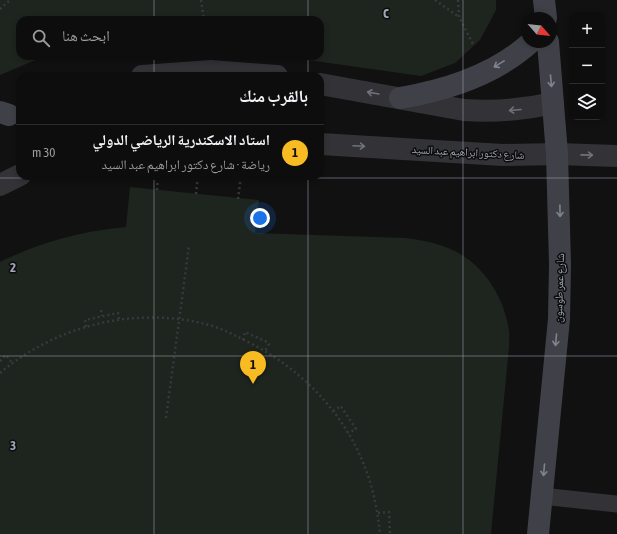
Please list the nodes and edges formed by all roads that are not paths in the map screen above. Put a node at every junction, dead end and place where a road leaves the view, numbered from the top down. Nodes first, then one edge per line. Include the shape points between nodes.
1 (544, 0) edge
2 (545, 12) edge
3 (523, 48) edge
4 (548, 48) edge
5 (324, 85) edge
6 (400, 98) junction
7 (553, 103) junction
8 (324, 144) edge
9 (557, 154) junction
10 (617, 156) edge
11 (16, 177) edge
12 (0, 185) edge
13 (542, 496) junction
14 (617, 504) edge
15 (538, 534) edge

1 - 2 main road
3 -> 6 main road via 509,59 466,81 445,89
4 -> 7 main road, شارع عمر طوسون
6 -> 5 street
7 -> 6 street via 528,109 483,111
7 - 9 main road, شارع عمر طوسون
8 -> 9 street, شارع دكتور ابراهيم عبد السيد via 503,155
9 -> 10 street, شارع دكتور ابراهيم عبد السيد
9 -> 13 main road, شارع عمر طوسون via 559,319
11 - 12 street
13 - 14 lane
13 - 15 main road, شارع عمر طوسون

